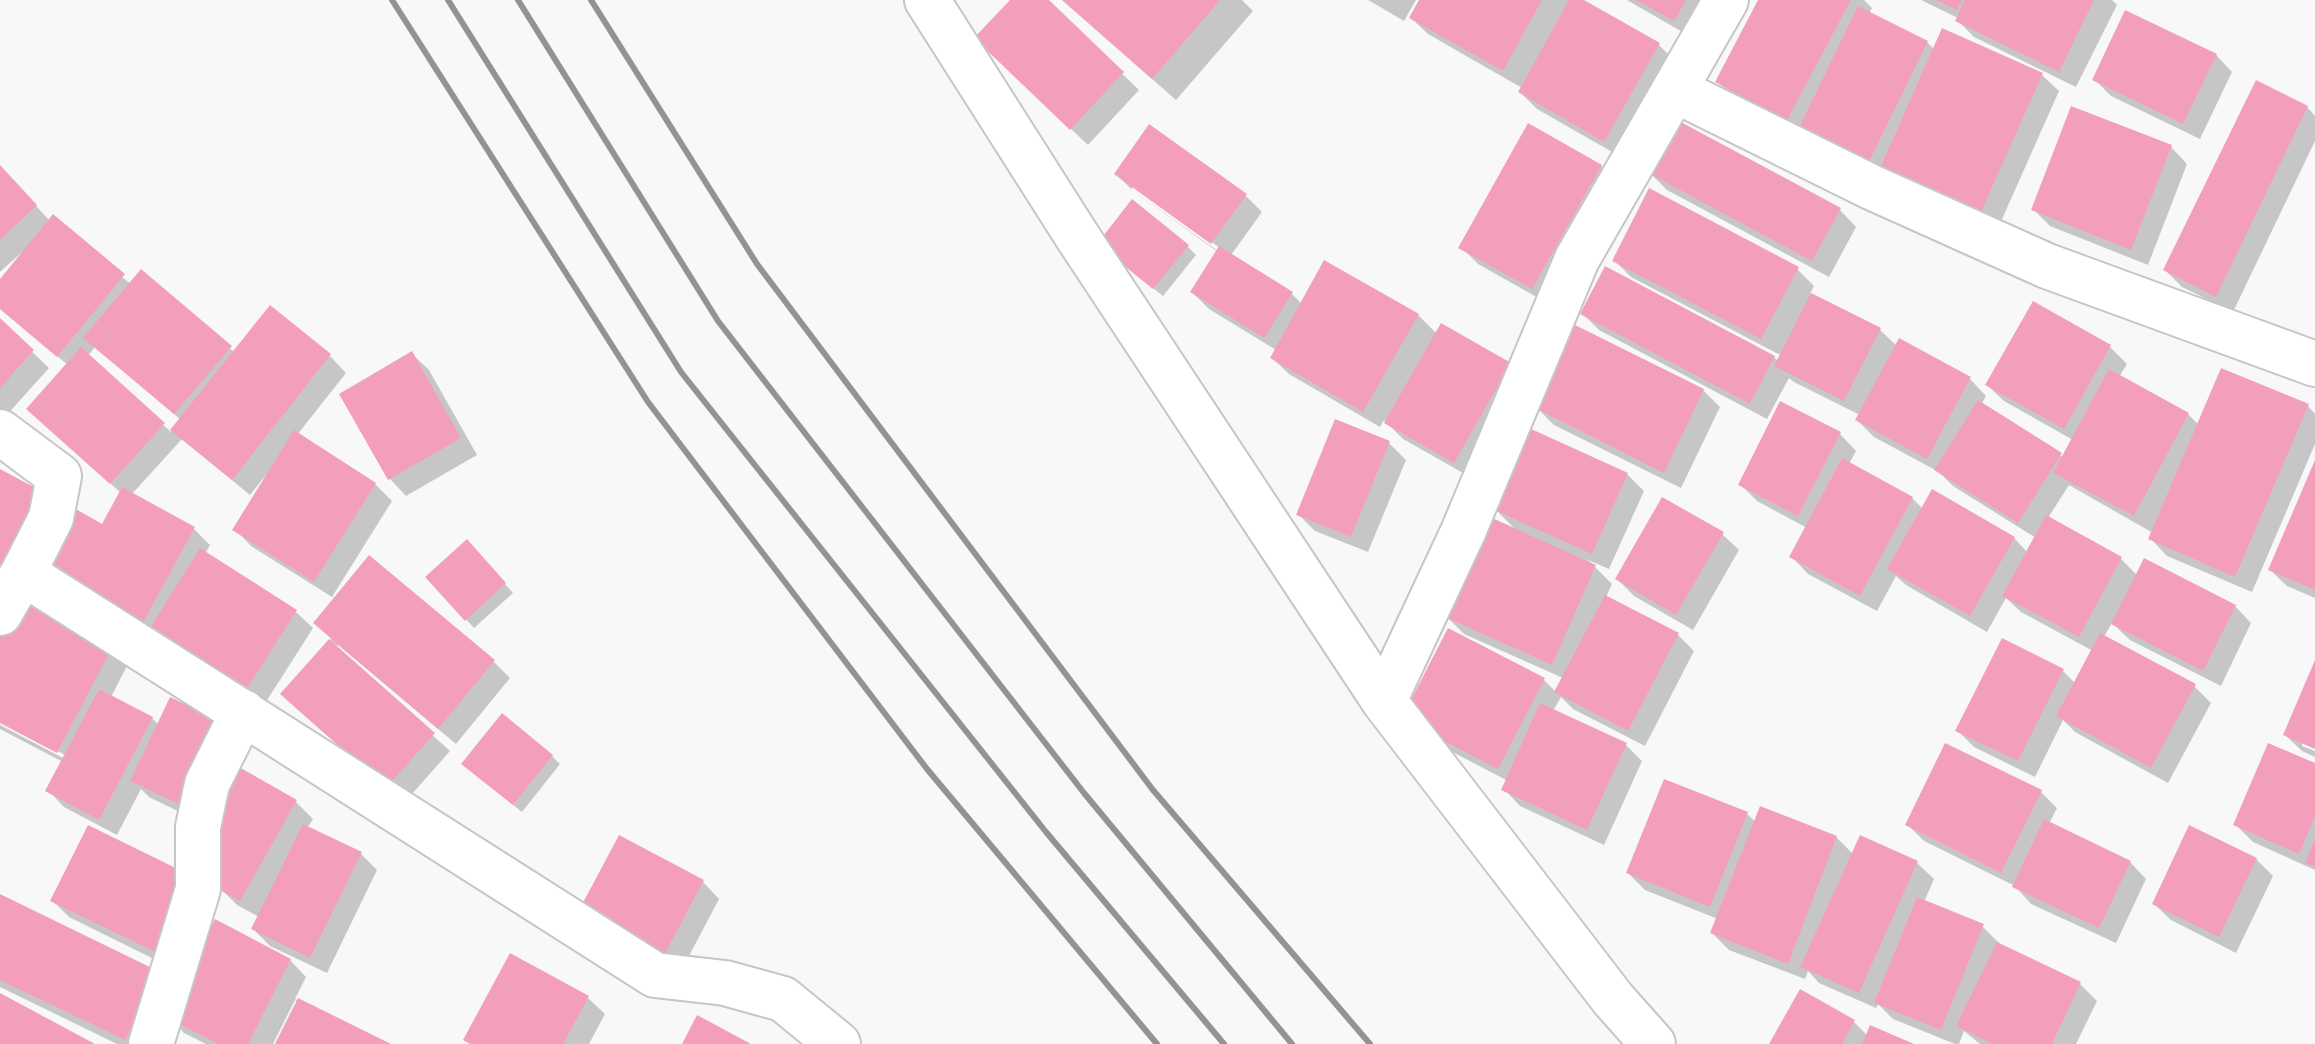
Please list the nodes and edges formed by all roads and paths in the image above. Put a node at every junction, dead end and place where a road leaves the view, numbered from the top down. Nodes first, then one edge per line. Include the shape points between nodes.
1 (1726, 0) edge
2 (934, 3) edge
3 (1675, 90) junction
4 (2315, 364) edge
5 (0, 432) edge
6 (23, 573) junction
7 (0, 613) edge
8 (1384, 701) junction
9 (243, 712) junction
10 (151, 1044) edge
11 (838, 1044) edge
12 (1653, 1044) edge

1 - 3 street
2 - 8 street via 1077,236
3 - 4 street via 2047,266
3 - 8 street via 1577,259 1463,532
5 - 6 street via 59,476 51,518
6 - 7 street
6 - 9 street
8 - 12 street
9 - 10 street via 207,784 198,827 198,889
9 - 11 street via 655,975 725,983 783,999

